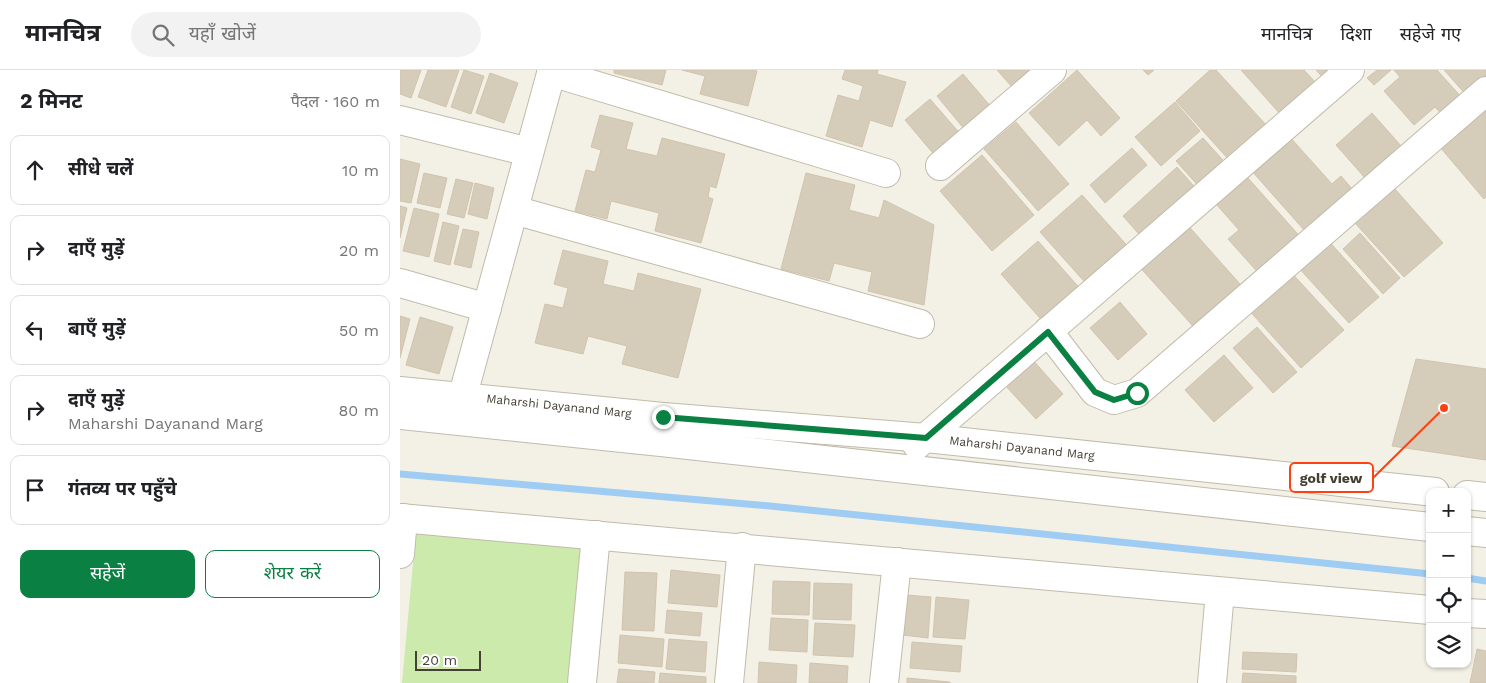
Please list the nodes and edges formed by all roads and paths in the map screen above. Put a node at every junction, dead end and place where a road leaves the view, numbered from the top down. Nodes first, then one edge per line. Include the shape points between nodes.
1 (1052, 70) edge
2 (1350, 70) edge
3 (551, 71) edge
4 (1486, 91) edge
5 (400, 120) edge
6 (529, 152) junction
7 (940, 166) dead end
8 (886, 173) dead end
9 (514, 210) junction
10 (400, 283) edge
11 (487, 308) junction
12 (920, 324) dead end
13 (1048, 332) junction
14 (400, 391) edge
15 (459, 409) junction
16 (400, 414) edge
17 (926, 438) junction
18 (891, 467) junction
19 (1426, 491) edge
20 (1471, 495) edge
21 (1486, 497) edge
22 (401, 518) edge
23 (1426, 527) edge
24 (1471, 531) edge
25 (1486, 533) edge
26 (596, 535) junction
27 (742, 547) junction
28 (400, 554) edge
29 (897, 562) junction
30 (1220, 592) junction
31 (1426, 610) edge
32 (1471, 613) edge
33 (1486, 614) edge
34 (582, 683) edge
35 (729, 683) edge
36 (884, 683) edge
37 (1212, 683) edge

1 - 7 street
2 - 13 street
3 - 6 street
3 - 8 street
4 - 13 street via 1137,393 1114,400 1095,392
5 - 6 street
6 - 9 street
9 - 11 street
9 - 12 street
10 - 11 street
11 - 15 street
13 - 17 street
14 - 15 street, Maharshi Dayanand Marg
15 - 16 street, Maharshi Dayanand Marg
15 - 17 street, Maharshi Dayanand Marg via 663,417
15 - 18 street, Maharshi Dayanand Marg
17 - 18 street
17 - 19 street, Maharshi Dayanand Marg
18 - 23 street, Maharshi Dayanand Marg
20 - 21 street
22 - 26 street
22 - 28 street
24 - 25 street
26 - 27 street
26 - 34 street
27 - 29 street
27 - 35 street
29 - 30 street
29 - 36 street
30 - 31 street
30 - 37 street
32 - 33 street

